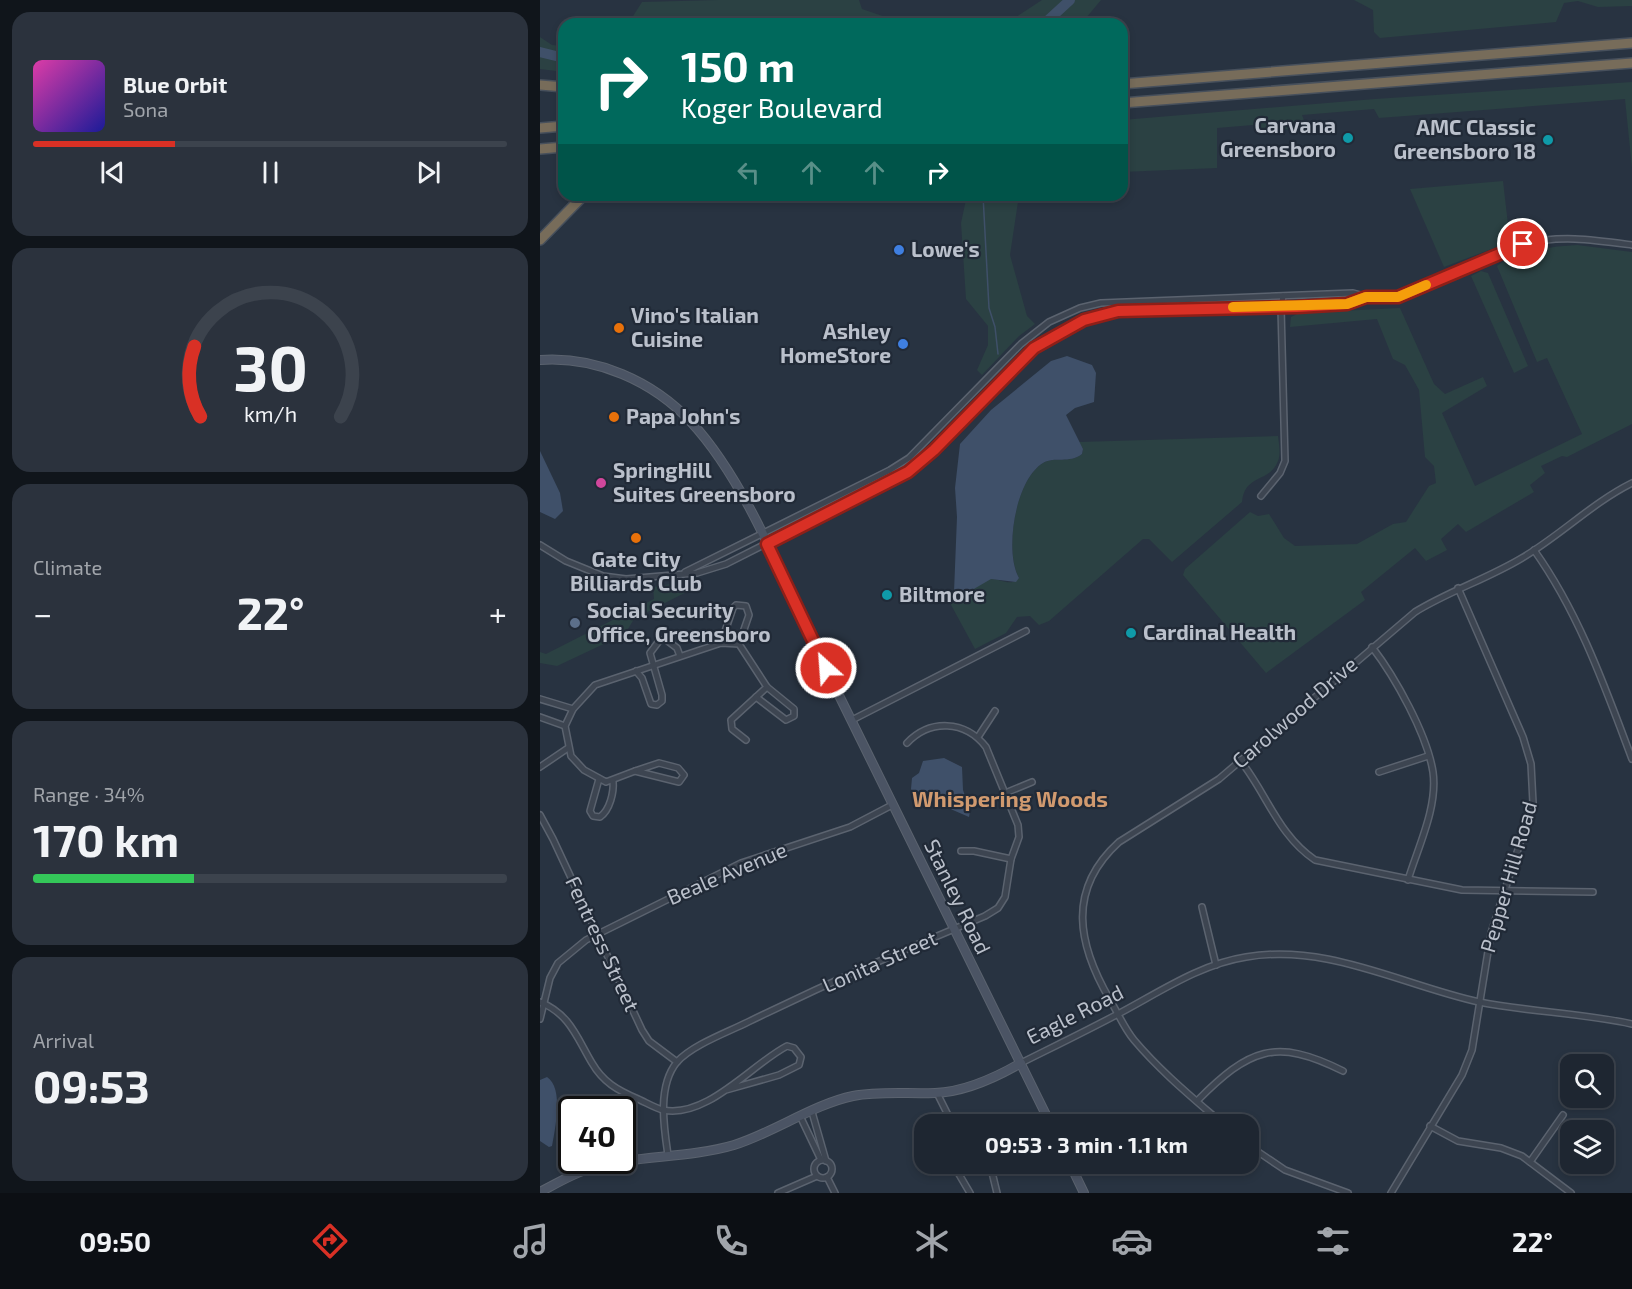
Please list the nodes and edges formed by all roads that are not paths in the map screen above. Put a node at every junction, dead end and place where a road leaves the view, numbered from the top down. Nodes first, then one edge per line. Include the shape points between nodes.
1 (1632, 44) edge
2 (1632, 63) edge
3 (541, 84) edge
4 (1128, 84) edge
5 (558, 86) edge
6 (1128, 103) edge
7 (558, 126) edge
8 (540, 128) edge
9 (558, 148) edge
10 (540, 149) edge
11 (578, 201) edge
12 (540, 240) edge
13 (1632, 245) edge
14 (1283, 296) junction
15 (1366, 297) junction
16 (1281, 308) junction
17 (540, 360) edge
18 (1632, 484) edge
19 (1261, 496) dead end
20 (760, 533) junction
21 (767, 544) junction
22 (540, 545) edge
23 (1534, 550) junction
24 (685, 572) junction
25 (1458, 588) junction
26 (1026, 631) dead end
27 (721, 643) junction
28 (739, 644) junction
29 (1372, 647) junction
30 (680, 656) junction
31 (653, 665) junction
32 (636, 671) junction
33 (767, 687) junction
34 (756, 696) junction
35 (540, 699) edge
36 (573, 709) junction
37 (995, 711) dead end
38 (540, 717) edge
39 (852, 720) junction
40 (565, 726) junction
41 (978, 737) junction
42 (746, 740) dead end
43 (907, 743) dead end
44 (568, 748) junction
45 (1428, 756) junction
46 (1632, 759) edge
47 (1240, 760) junction
48 (540, 767) edge
49 (635, 771) junction
50 (1379, 772) dead end
51 (599, 779) junction
52 (613, 781) junction
53 (1032, 782) dead end
54 (1003, 794) junction
55 (892, 805) junction
56 (540, 815) edge
57 (962, 851) dead end
58 (1011, 859) junction
59 (1408, 880) junction
60 (1504, 892) junction
61 (1593, 892) dead end
62 (1202, 907) dead end
63 (953, 929) junction
64 (597, 933) junction
65 (1216, 965) junction
66 (1481, 1002) junction
67 (543, 1003) edge
68 (1118, 1014) junction
69 (540, 1019) edge
70 (1632, 1024) edge
71 (677, 1062) junction
72 (1021, 1063) junction
73 (1343, 1071) dead end
74 (726, 1090) junction
75 (937, 1093) junction
76 (1197, 1101) junction
77 (664, 1110) junction
78 (812, 1112) junction
79 (948, 1114) edge
80 (1046, 1114) edge
81 (1212, 1114) edge
82 (1563, 1115) dead end
83 (801, 1118) junction
84 (1430, 1126) junction
85 (1259, 1152) edge
86 (668, 1155) junction
87 (824, 1161) junction
88 (1530, 1162) junction
89 (959, 1174) edge
90 (992, 1174) edge
91 (1075, 1174) edge
92 (817, 1176) junction
93 (827, 1177) junction
94 (540, 1192) edge
95 (777, 1193) edge
96 (835, 1193) edge
97 (970, 1193) edge
98 (997, 1193) edge
99 (1084, 1193) edge
100 (1348, 1193) edge
101 (1391, 1193) edge
102 (1571, 1193) edge

1 - 4 highway
2 - 6 highway
3 - 5 highway
7 - 8 highway
9 - 10 highway
11 - 12 highway
13 - 15 street via 1565,238 1523,244 1398,297
14 - 15 street via 1353,293
14 - 16 street
14 - 20 street via 1101,303 1066,314 1021,344 909,458 890,471
15 - 16 street via 1347,304
16 - 19 street via 1285,461
16 - 21 street via 1118,311 1071,325 1034,348 908,472
17 - 20 street, Stanley Road via 594,365 628,376 672,402 725,466
18 - 23 street, Carolwood Drive via 1599,501
20 - 21 street, Stanley Road
20 - 24 street
21 - 24 street via 711,569
21 - 39 street, Stanley Road
22 - 24 street via 603,576 649,579
23 - 25 street, Carolwood Drive
23 - 46 street via 1556,583 1599,672
25 - 29 street, Carolwood Drive via 1415,612
25 - 60 street, Pepper Hill Road via 1531,764 1532,812
26 - 39 street
27 - 28 street
27 - 28 street via 733,608 741,605 746,606 748,615
27 - 30 street
28 - 33 street
29 - 45 street via 1401,691
29 - 47 street, Carolwood Drive
30 - 31 street
30 - 31 street via 671,642 659,641 650,653
31 - 32 street
31 - 32 street via 662,695 657,705 651,704
32 - 36 street via 594,686
33 - 34 street
33 - 34 street via 794,709 794,716 786,720
34 - 42 street via 730,720 732,729
35 - 36 street
36 - 40 street
37 - 41 street
38 - 40 street
39 - 55 street, Stanley Road
40 - 44 street
41 - 43 street via 964,729 938,726 916,734
41 - 54 street, Lonita Street via 992,758
44 - 48 street
44 - 51 street via 584,770
45 - 50 street
45 - 59 street via 1433,772 1432,801
47 - 59 street via 1281,828 1301,851 1315,860
47 - 68 street, Carolwood Drive via 1219,779 1119,842 1107,852 1089,882 1082,915 1084,941 1096,977
49 - 49 street via 671,782 679,782 684,775 678,768 659,763
49 - 52 street
51 - 52 street
51 - 52 street via 590,812 593,816 606,813
53 - 54 street
54 - 58 street, Lonita Street via 1019,837
55 - 63 street, Stanley Road
55 - 64 street, Beale Avenue via 850,827 741,863
56 - 64 street, Fentress Street
57 - 58 street
58 - 63 street, Lonita Street via 1005,897 998,908
59 - 60 street via 1462,890
60 - 61 street
60 - 66 street, Pepper Hill Road via 1491,933
62 - 65 street
63 - 71 street, Lonita Street via 704,1043
63 - 72 street, Stanley Road
64 - 67 street, Beale Avenue via 558,963
64 - 71 street, Fentress Street via 642,1030 649,1041
65 - 66 street, Eagle Road via 1245,957 1309,955
65 - 68 street, Eagle Road
66 - 70 street, Eagle Road
66 - 84 street, Pepper Hill Road via 1472,1050 1462,1076
67 - 69 street, Beale Avenue
67 - 77 street via 564,1016 598,1074 610,1086
68 - 72 street, Eagle Road
68 - 76 street, Carolwood Drive via 1151,1059
71 - 77 street via 665,1093
72 - 75 street, Eagle Road via 1000,1075
72 - 80 street, Stanley Road
73 - 76 street via 1310,1055 1269,1053 1234,1067
74 - 74 street via 779,1076 799,1065 801,1057 787,1046
74 - 77 street via 698,1105
75 - 78 street, Eagle Road via 864,1094 842,1098
75 - 79 street
76 - 81 street, Carolwood Drive
77 - 86 street
78 - 83 street, Eagle Road
78 - 87 street
82 - 88 street
83 - 86 street, Eagle Road via 734,1144
83 - 87 street
84 - 88 street via 1458,1141 1501,1148
84 - 101 street, Pepper Hill Road
85 - 100 street via 1285,1170
86 - 94 street, Eagle Road via 599,1166
87 - 92 street via 814,1169
87 - 93 street via 832,1170
88 - 102 street
89 - 97 street
90 - 98 street
91 - 99 street
92 - 93 street
92 - 95 street
93 - 96 street

